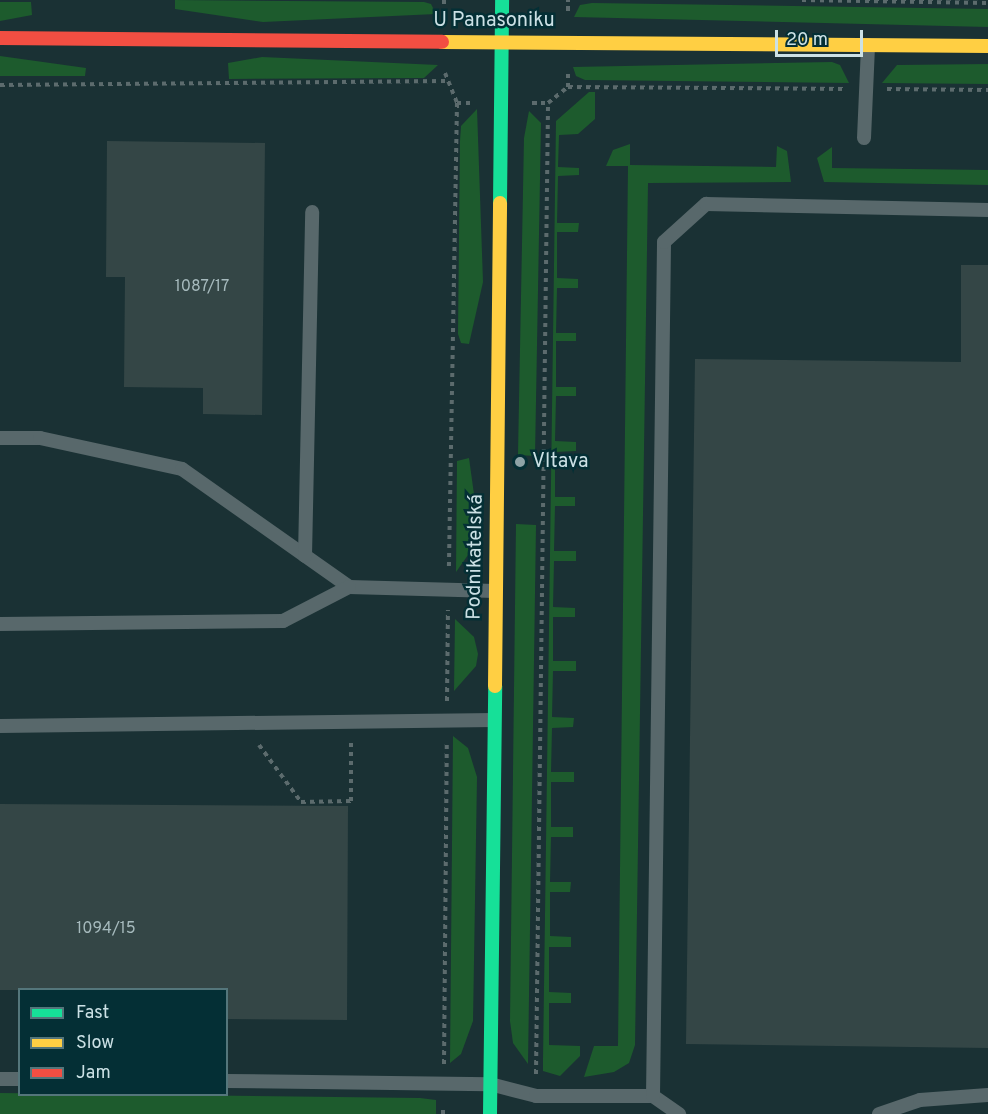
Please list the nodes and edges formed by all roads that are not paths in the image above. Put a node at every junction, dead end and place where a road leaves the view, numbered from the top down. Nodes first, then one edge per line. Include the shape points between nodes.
1 (502, 0) edge
2 (0, 38) edge
3 (501, 40) junction
4 (868, 45) junction
5 (988, 46) edge
6 (864, 138) dead end
7 (988, 210) edge
8 (312, 212) dead end
9 (0, 438) edge
10 (305, 555) junction
11 (350, 586) junction
12 (495, 591) junction
13 (0, 624) edge
14 (494, 720) junction
15 (0, 726) edge
16 (0, 1079) edge
17 (18, 1079) edge
18 (228, 1082) edge
19 (490, 1084) junction
20 (988, 1095) edge
21 (653, 1096) junction
22 (490, 1114) edge
23 (679, 1114) edge
24 (879, 1114) edge

1 - 3 street, Podnikatelská
2 - 3 street, U Panasoniku
3 - 4 street, U Panasoniku
3 - 12 street, Podnikatelská
4 - 5 street, U Panasoniku
4 - 6 lane
7 - 21 lane via 706,204 664,242
8 - 10 lane
9 - 10 lane via 40,438 182,469
10 - 11 lane
11 - 12 lane
11 - 13 lane via 283,621
12 - 14 street, Podnikatelská
14 - 15 lane
14 - 19 street, Podnikatelská
16 - 17 lane
18 - 19 lane
19 - 21 lane via 536,1096
19 - 22 street, Podnikatelská
20 - 24 lane via 920,1100
21 - 23 lane

